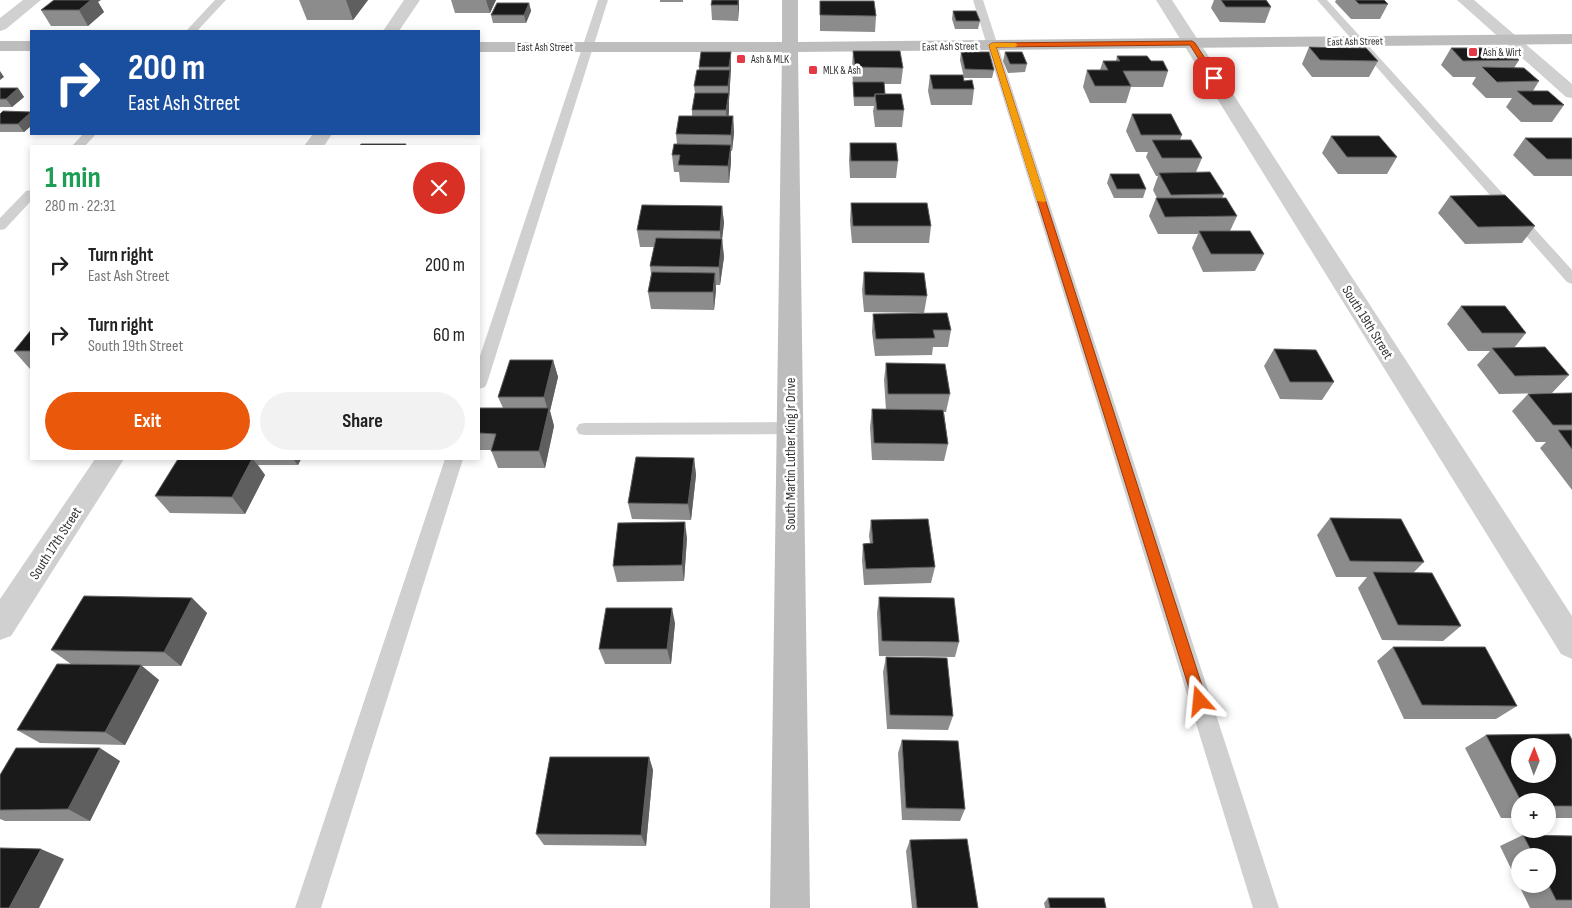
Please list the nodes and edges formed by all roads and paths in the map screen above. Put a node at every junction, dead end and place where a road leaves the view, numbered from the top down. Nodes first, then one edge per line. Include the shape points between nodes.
1 (33, 0) edge
2 (221, 0) edge
3 (412, 0) edge
4 (604, 0) edge
5 (790, 0) edge
6 (978, 0) edge
7 (1164, 0) edge
8 (1322, 0) edge
9 (1465, 0) edge
10 (0, 26) edge
11 (192, 30) edge
12 (392, 30) edge
13 (1572, 39) edge
14 (1511, 40) junction
15 (1360, 41) junction
16 (1192, 43) junction
17 (992, 45) junction
18 (0, 46) edge
19 (30, 46) edge
20 (480, 47) edge
21 (588, 47) junction
22 (791, 47) junction
23 (1572, 93) edge
24 (89, 135) edge
25 (79, 145) edge
26 (30, 195) edge
27 (0, 226) edge
28 (1572, 279) edge
29 (480, 380) edge
30 (790, 428) junction
31 (585, 429) dead end
32 (109, 460) edge
33 (454, 460) edge
34 (0, 626) edge
35 (1572, 644) edge
36 (308, 908) edge
37 (790, 908) edge
38 (1266, 908) edge

1 - 10 street
2 - 11 lane
3 - 12 street
4 - 21 lane
5 - 22 street, South Martin Luther King Jr Drive
6 - 17 lane
7 - 16 street, South 19th Street
8 - 15 lane
9 - 14 street
13 - 14 street, East Ash Street
14 - 15 street, East Ash Street
14 - 23 street
15 - 16 street, East Ash Street
15 - 28 lane
16 - 17 street, East Ash Street
16 - 35 street, South 19th Street
17 - 22 street, East Ash Street
17 - 38 lane
18 - 19 street
20 - 21 street, East Ash Street
21 - 22 street, East Ash Street
21 - 29 lane
22 - 30 street, South Martin Luther King Jr Drive
24 - 25 lane
26 - 27 lane
30 - 31 lane
30 - 37 street, South Martin Luther King Jr Drive
32 - 34 street, South 17th Street
33 - 36 lane

